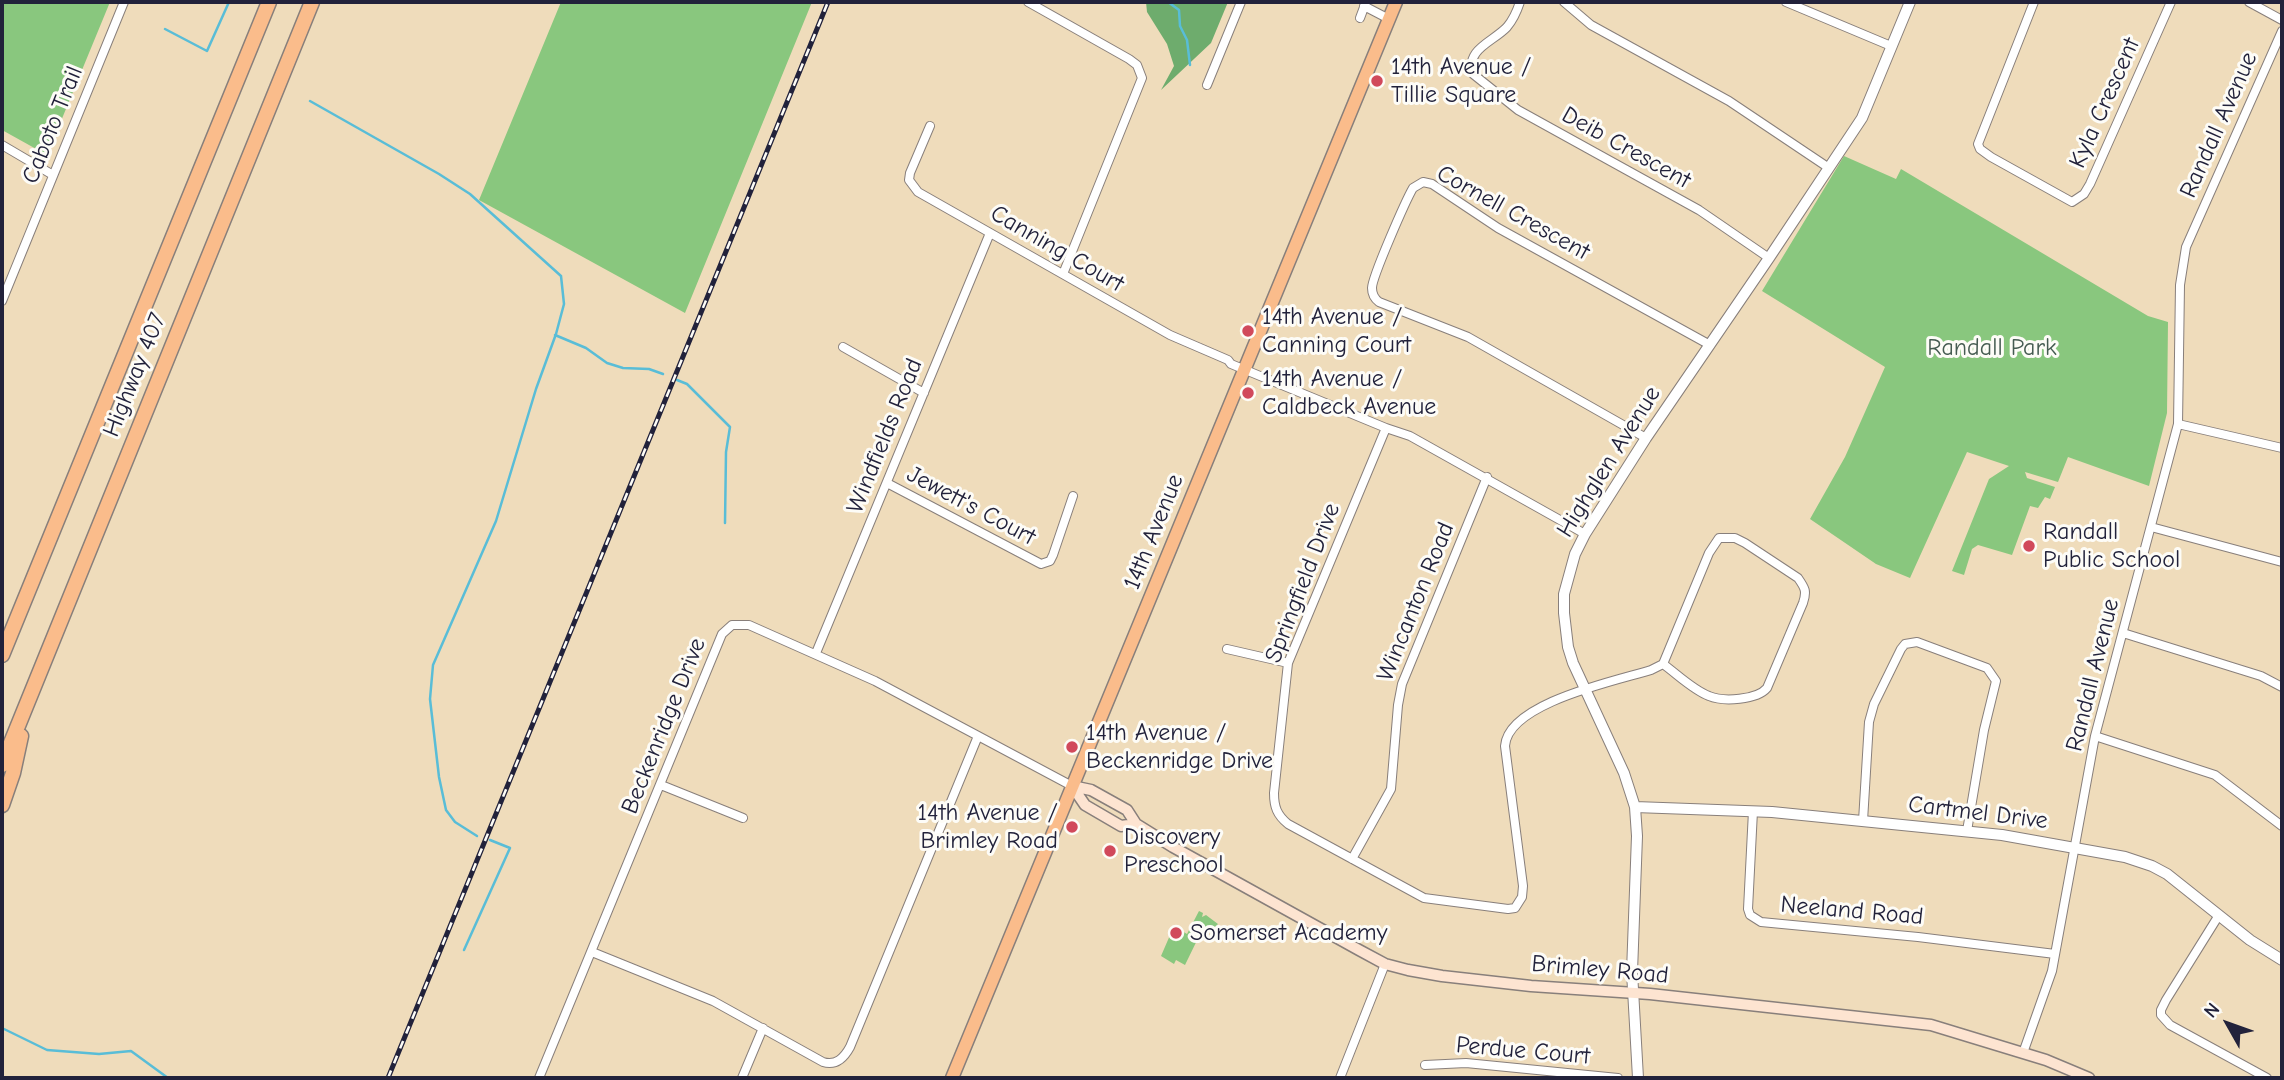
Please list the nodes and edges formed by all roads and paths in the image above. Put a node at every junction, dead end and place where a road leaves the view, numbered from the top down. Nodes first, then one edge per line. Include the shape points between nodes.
1 (124, 2) edge
2 (269, 2) edge
3 (312, 2) edge
4 (1028, 2) edge
5 (1241, 2) edge
6 (1396, 2) edge
7 (1520, 2) edge
8 (1564, 2) edge
9 (1786, 2) edge
10 (1910, 2) edge
11 (2034, 2) edge
12 (2171, 2) edge
13 (2249, 2) edge
14 (1365, 4) edge
15 (1360, 18) dead end
16 (1389, 19) junction
17 (2282, 20) edge
18 (2282, 31) edge
19 (1891, 46) junction
20 (1207, 85) dead end
21 (930, 126) dead end
22 (2, 145) edge
23 (1829, 168) junction
24 (53, 175) junction
25 (990, 233) junction
26 (1769, 258) junction
27 (1063, 274) junction
28 (2, 301) edge
29 (1710, 345) junction
30 (843, 347) dead end
31 (1244, 369) junction
32 (924, 393) junction
33 (2178, 424) junction
34 (1386, 428) junction
35 (1646, 438) junction
36 (2282, 448) edge
37 (1487, 477) junction
38 (887, 483) junction
39 (1073, 496) dead end
40 (2151, 527) junction
41 (1585, 534) junction
42 (2282, 562) edge
43 (2123, 633) junction
44 (1227, 649) dead end
45 (816, 653) junction
46 (2, 656) edge
47 (1288, 663) junction
48 (1663, 664) junction
49 (2282, 687) edge
50 (1585, 690) junction
51 (30, 695) junction
52 (978, 736) junction
53 (2095, 736) junction
54 (2, 765) edge
55 (661, 785) junction
56 (1072, 786) junction
57 (2, 805) edge
58 (1635, 807) junction
59 (1753, 811) junction
60 (743, 818) dead end
61 (1863, 821) junction
62 (1136, 824) junction
63 (2282, 826) edge
64 (1967, 831) junction
65 (2076, 847) junction
66 (1352, 859) junction
67 (2219, 915) junction
68 (592, 952) junction
69 (2055, 954) junction
70 (2282, 960) edge
71 (1385, 964) junction
72 (1633, 993) junction
73 (763, 1028) junction
74 (2024, 1053) junction
75 (1425, 1065) dead end
76 (1526, 1074) edge
77 (539, 1078) edge
78 (742, 1078) edge
79 (952, 1078) edge
80 (1340, 1078) edge
81 (1618, 1078) edge
82 (1638, 1078) edge
83 (2089, 1078) edge
84 (2267, 1078) edge

1 - 24 street, Caboto Trail
2 - 46 highway, Highway 407
3 - 51 highway, Highway 407
4 - 27 street via 1129,59 1142,79
5 - 20 street
6 - 16 main road, 14th Avenue
7 - 26 street, Deib Crescent via 1509,25 1477,50 1471,61 1473,74 1518,110 1699,210
8 - 23 street via 1591,25 1729,101
9 - 19 street
10 - 19 street, Highglen Avenue
11 - 12 street, Kyla Crescent via 1978,144 1991,158 2072,202 2090,184
13 - 17 street
14 - 15 street
14 - 16 street
16 - 31 main road, 14th Avenue
18 - 33 street, Randall Avenue via 2186,247 2180,285
19 - 23 street, Highglen Avenue via 1861,118
21 - 25 street, Canning Court via 910,173 912,187
22 - 24 street
23 - 26 street, Highglen Avenue
24 - 28 street, Caboto Trail
25 - 27 street, Canning Court
25 - 32 street, Windfields Road
26 - 29 street, Highglen Avenue
27 - 31 street, Canning Court via 1170,335
29 - 35 street, Highglen Avenue
29 - 35 street, Cornell Crescent via 1498,228 1432,184 1423,181 1413,188 1376,272 1374,298 1468,337
30 - 32 street
31 - 34 street, Canning Court
31 - 56 main road, 14th Avenue
32 - 38 street, Windfields Road
33 - 36 street
33 - 40 street, Randall Avenue
34 - 37 street, Canning Court
34 - 47 street, Springfield Drive
35 - 41 street, Highglen Avenue
37 - 41 street, Canning Court
37 - 66 street, Wincanton Road via 1402,684 1391,789
38 - 39 street, Jewett's Court via 1041,564 1053,555
38 - 45 street, Windfields Road
40 - 42 street
40 - 43 street, Randall Avenue
41 - 50 street, Highglen Avenue via 1564,594 1564,613 1568,647
43 - 49 street via 2261,676
43 - 53 street, Randall Avenue
44 - 47 street
45 - 52 street, Beckenridge Drive
45 - 55 street, Beckenridge Drive via 749,625 726,629
47 - 66 street, Springfield Drive via 1274,805 1288,824
48 - 48 street via 1708,696 1758,696 1767,688 1803,603 1805,586 1745,543 1720,538 1709,553
48 - 50 street
50 - 58 street, Highglen Avenue
50 - 66 street, Springfield Drive via 1525,716 1505,740 1523,886 1515,908 1424,898
51 - 54 highway, Highway 407
51 - 57 highway
52 - 56 street, Beckenridge Drive
52 - 73 street via 845,1056 836,1063 823,1062
53 - 63 street via 2215,775
53 - 65 street, Randall Avenue
55 - 60 street
55 - 68 street, Beckenridge Drive
56 - 62 main road, Brimley Road via 1091,790 1127,810
56 - 62 main road, Brimley Road via 1085,805 1121,826
56 - 79 main road, 14th Avenue
58 - 59 street, Cartmel Drive
58 - 72 street, Highglen Avenue
59 - 61 street, Cartmel Drive
59 - 69 street, Neeland Road via 1748,909 1761,922
61 - 64 street, Cartmel Drive
61 - 64 street via 1871,713 1900,649 1917,642 1987,668 1996,681
62 - 71 main road, Brimley Road
64 - 65 street, Cartmel Drive
65 - 67 street, Cartmel Drive via 2152,866
65 - 69 street, Randall Avenue
67 - 70 street, Cartmel Drive
67 - 84 street via 2161,1015 2170,1025
68 - 73 street via 713,1001
68 - 77 street, Beckenridge Drive
69 - 74 street, Randall Avenue
71 - 72 main road, Brimley Road via 1505,983
71 - 80 street
72 - 74 main road, Brimley Road via 1931,1025
72 - 82 street, Highglen Avenue
73 - 78 street
74 - 83 main road, Brimley Road
75 - 76 street, Perdue Court via 1466,1063
76 - 81 street, Perdue Court

